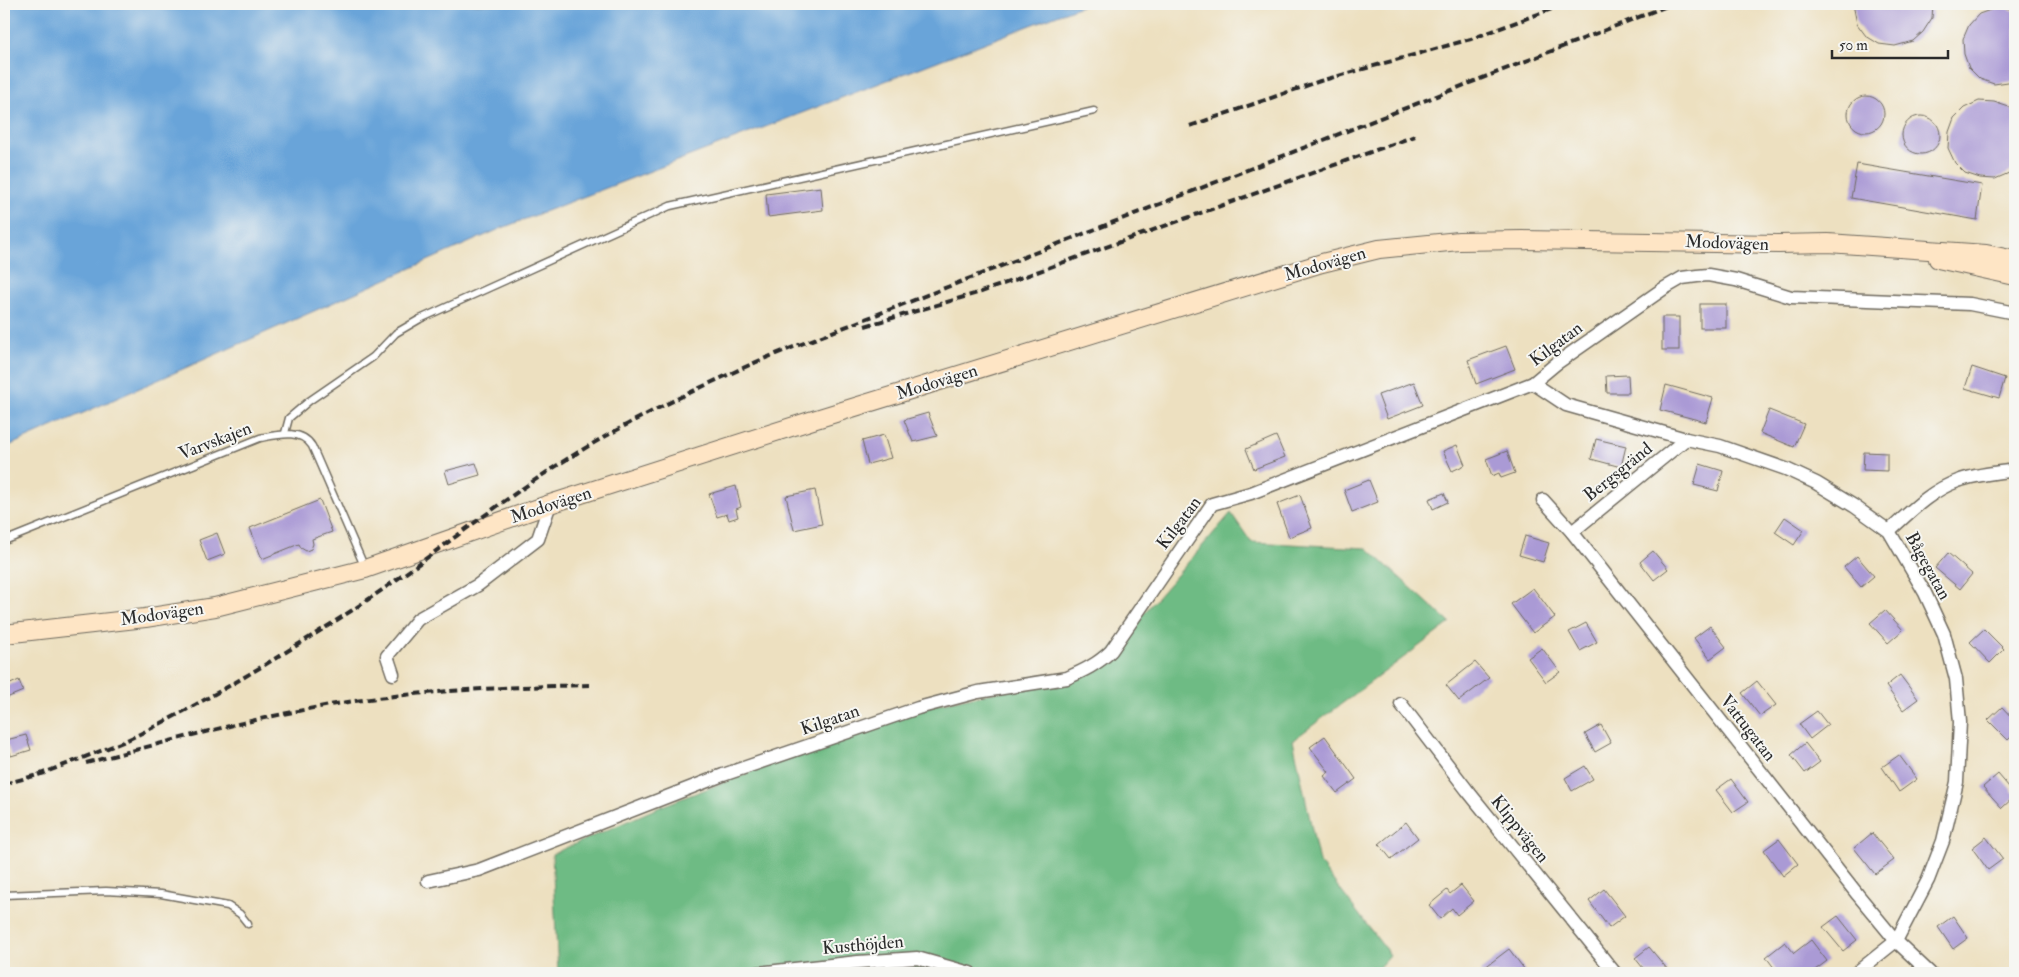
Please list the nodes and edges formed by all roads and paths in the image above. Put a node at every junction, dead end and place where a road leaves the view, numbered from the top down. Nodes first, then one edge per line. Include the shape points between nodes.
1 (1094, 111) dead end
2 (1887, 247) junction
3 (2015, 260) edge
4 (2015, 276) edge
5 (2015, 313) edge
6 (1533, 383) junction
7 (285, 433) junction
8 (1686, 439) junction
9 (2015, 470) edge
10 (1543, 500) dead end
11 (550, 504) junction
12 (1888, 531) junction
13 (1572, 532) junction
14 (4, 541) edge
15 (365, 569) junction
16 (4, 634) edge
17 (393, 674) dead end
18 (1400, 704) dead end
19 (428, 881) dead end
20 (4, 895) edge
21 (248, 924) dead end
22 (1896, 941) junction
23 (758, 973) edge
24 (970, 973) edge
25 (1615, 973) edge
26 (1856, 973) edge
27 (1930, 973) edge

1 - 7 lane via 670,206 420,319 396,333 373,357 290,418
2 - 3 main road, Modovägen via 1986,254
2 - 4 main road, Modovägen
2 - 11 main road, Modovägen via 1828,243 1459,241 1379,249 1322,263
5 - 6 street, Kilgatan via 1970,304 1791,297 1736,280 1708,276 1682,278 1557,363
6 - 8 street, Bågegatan via 1566,405
6 - 19 street, Kilgatan via 1251,493 1212,504 1111,651 1101,661 1079,673 1066,678 978,692 918,708 723,775 479,870
7 - 14 lane, Varvskajen via 260,438
7 - 15 lane, Varvskajen via 306,438 312,446
8 - 12 street, Bågegatan via 1720,446 1786,469 1854,506
8 - 13 street, Bergsgränd
9 - 12 street via 1957,481 1937,491
10 - 13 street, Vattugatan
11 - 15 main road, Modovägen
11 - 17 street via 538,538 478,585 418,620 387,656
12 - 22 street, Bågegatan via 1925,593 1944,634 1956,679 1960,722 1957,782 1943,842 1928,880
13 - 22 street, Vattugatan
15 - 16 main road, Modovägen via 215,607
18 - 25 street, Klippvägen
20 - 21 lane via 106,891 161,894 228,906
22 - 26 street, Bågegatan
22 - 27 street, Vattugatan
23 - 24 street, Kusthöjden via 917,958

